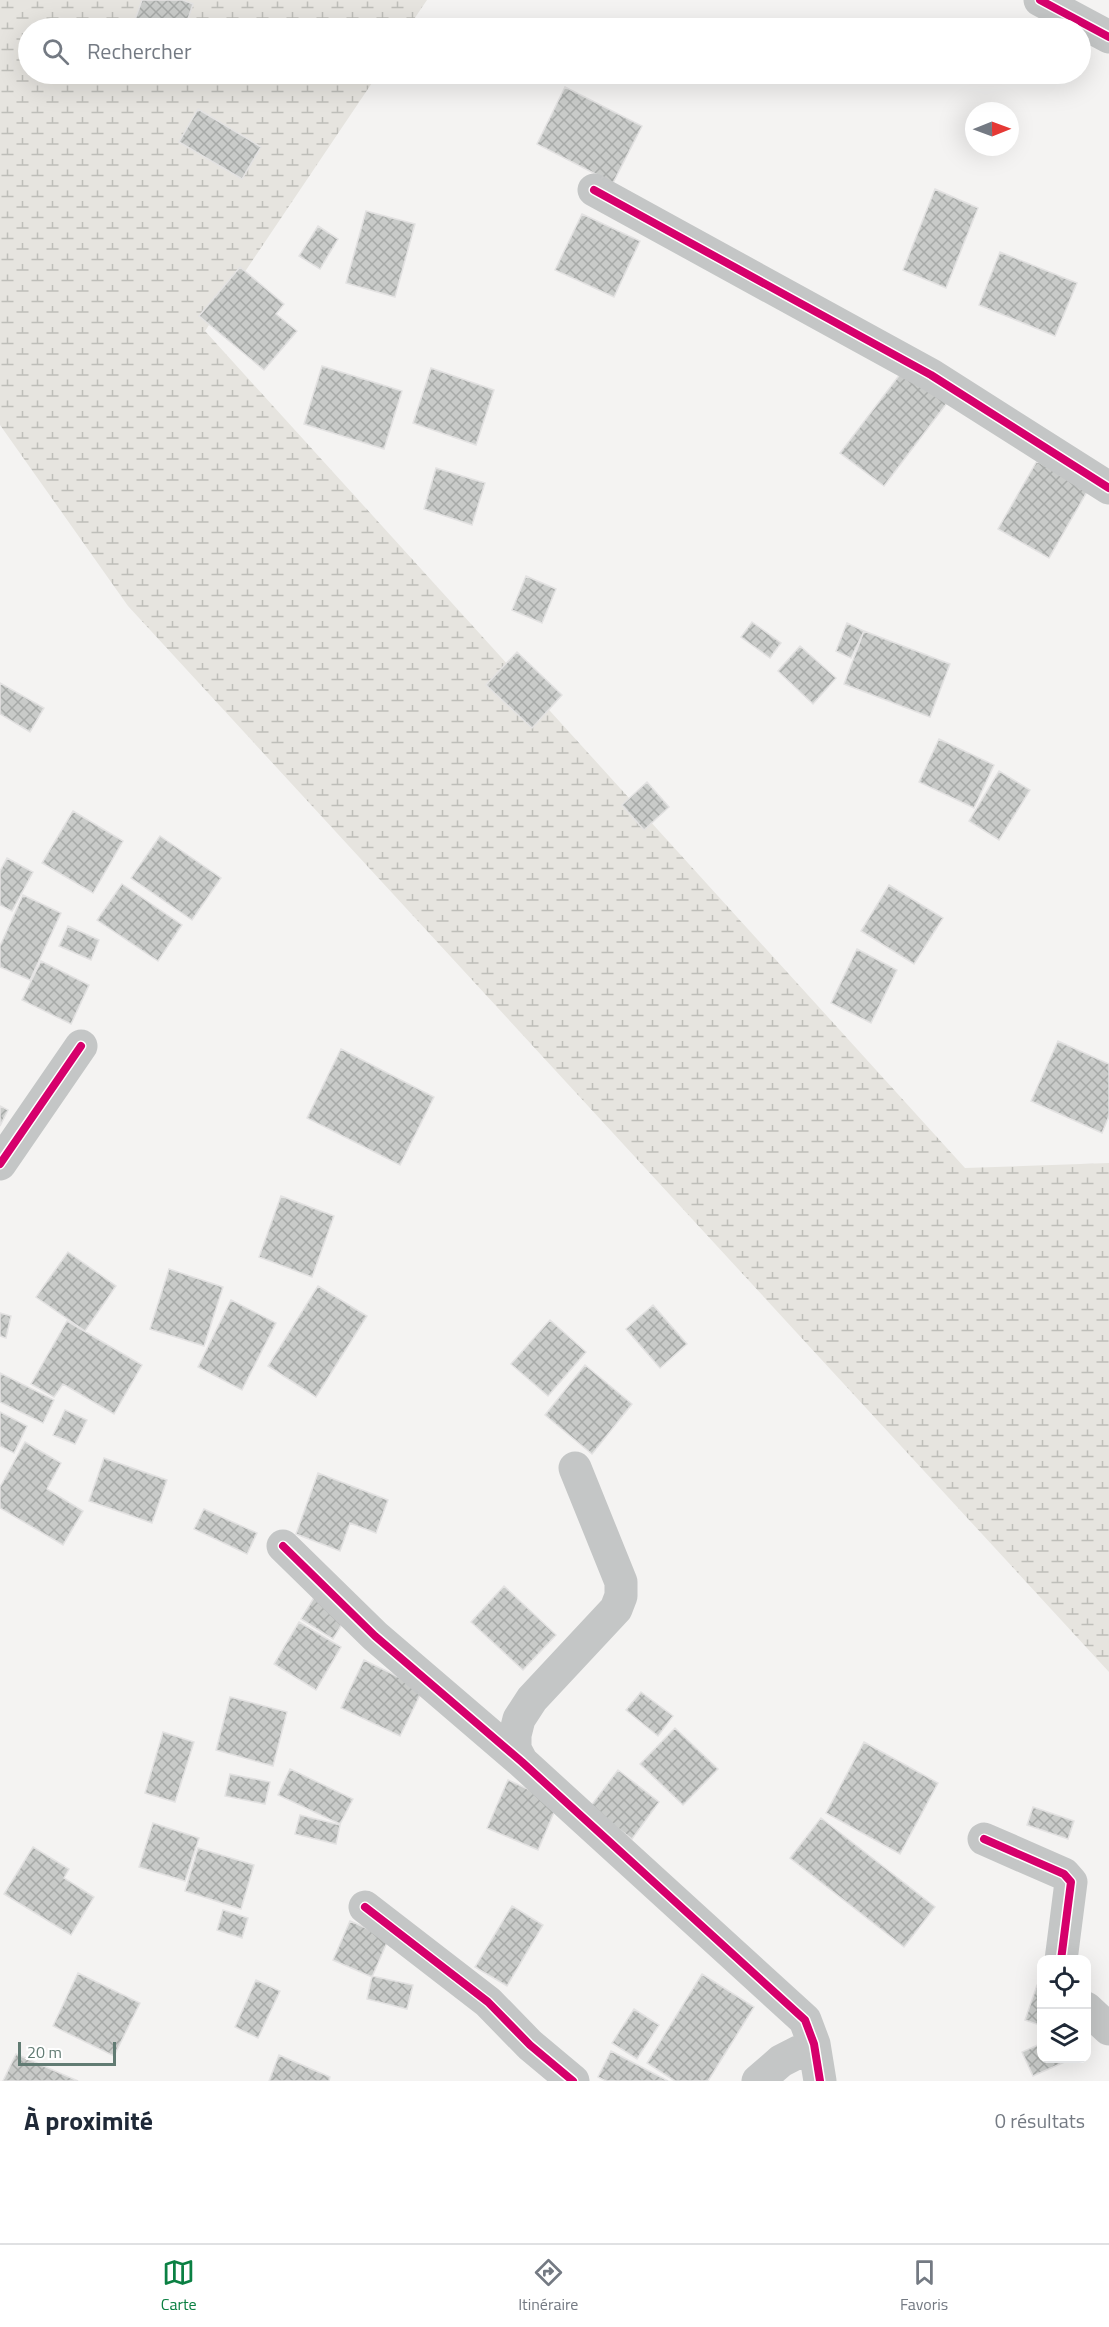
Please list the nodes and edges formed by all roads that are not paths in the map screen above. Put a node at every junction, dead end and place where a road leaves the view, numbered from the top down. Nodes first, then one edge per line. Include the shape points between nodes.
1 (1040, 0) edge
2 (1074, 18) edge
3 (1091, 27) edge
4 (1109, 37) edge
5 (594, 190) dead end
6 (1109, 488) edge
7 (81, 1046) dead end
8 (0, 1164) edge
9 (575, 1468) dead end
10 (283, 1546) dead end
11 (522, 1762) junction
12 (984, 1839) dead end
13 (365, 1907) dead end
14 (1062, 1955) edge
15 (1087, 2009) edge
16 (1109, 2029) edge
17 (814, 2044) junction
18 (573, 2081) edge
19 (758, 2081) edge
20 (820, 2081) edge

1 - 2 street
3 - 4 street
5 - 6 street via 931,375
7 - 8 street
9 - 11 street via 621,1582 621,1596 616,1609 532,1699 519,1719 515,1749
10 - 11 street via 375,1636
11 - 17 street via 805,2020
12 - 14 street via 1064,1874 1071,1881
13 - 18 street via 488,2002
15 - 16 street
17 - 19 street via 781,2061
17 - 20 street

